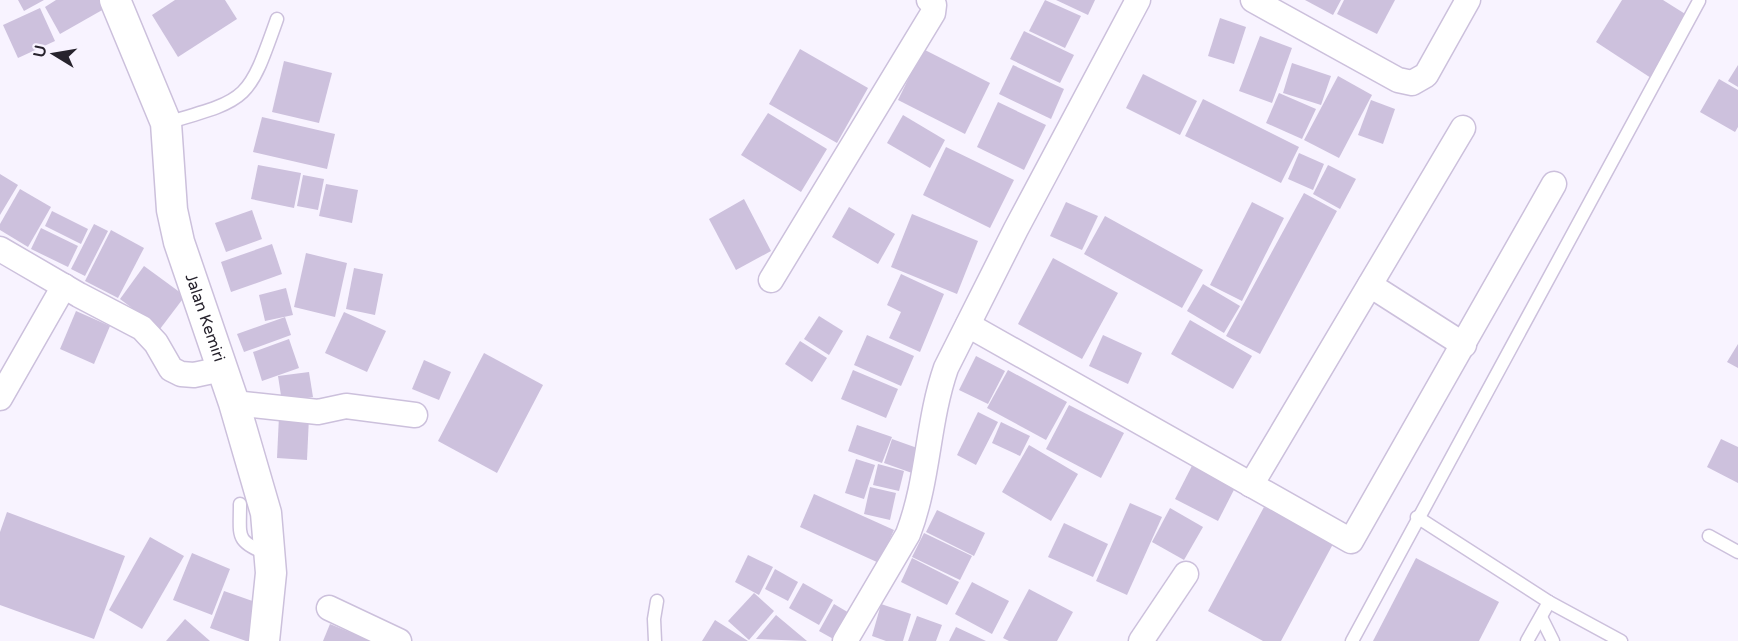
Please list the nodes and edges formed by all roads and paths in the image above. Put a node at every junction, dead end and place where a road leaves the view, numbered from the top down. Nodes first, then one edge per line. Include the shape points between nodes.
1 (115, 0) edge
2 (929, 0) edge
3 (1138, 0) edge
4 (1253, 0) edge
5 (1468, 0) edge
6 (1699, 1) edge
7 (277, 19) dead end
8 (166, 123) junction
9 (1463, 128) dead end
10 (1554, 184) dead end
11 (0, 249) edge
12 (771, 280) dead end
13 (1370, 285) junction
14 (64, 286) junction
15 (968, 325) junction
16 (1464, 345) junction
17 (222, 369) junction
18 (0, 398) edge
19 (234, 403) junction
20 (415, 415) dead end
21 (1251, 485) junction
22 (240, 504) dead end
23 (1417, 517) junction
24 (1709, 536) dead end
25 (1738, 552) edge
26 (270, 556) junction
27 (1186, 574) dead end
28 (657, 601) dead end
29 (1549, 602) junction
30 (329, 608) dead end
31 (1541, 617) junction
32 (264, 641) edge
33 (399, 641) edge
34 (656, 641) edge
35 (845, 641) edge
36 (1141, 641) edge
37 (1352, 641) edge
38 (1527, 641) edge
39 (1553, 641) edge
40 (1621, 641) edge

1 - 8 street, Jalan Kemiri
2 - 12 street via 934,5 933,13
3 - 15 street
4 - 5 street via 1398,80 1412,83 1426,75
6 - 23 lane
7 - 8 lane via 250,87 224,107
8 - 17 street, Jalan Kemiri via 172,210 179,242
9 - 13 street
10 - 16 street
11 - 14 street
13 - 16 street
13 - 21 street
14 - 17 street via 142,328 171,369 181,375
14 - 18 street
15 - 21 street
15 - 35 street via 939,389 926,475 908,534
16 - 21 street via 1351,541
17 - 19 street, Jalan Kemiri
19 - 20 street via 318,412 346,406
19 - 26 street, Jalan Kemiri via 267,513
22 - 26 lane via 240,537 246,545
23 - 29 lane
23 - 37 lane
24 - 25 lane
26 - 32 street, Jalan Kemiri via 271,596
27 - 36 street
28 - 34 lane
29 - 31 lane
29 - 40 lane
30 - 33 street
31 - 38 lane
31 - 39 lane

